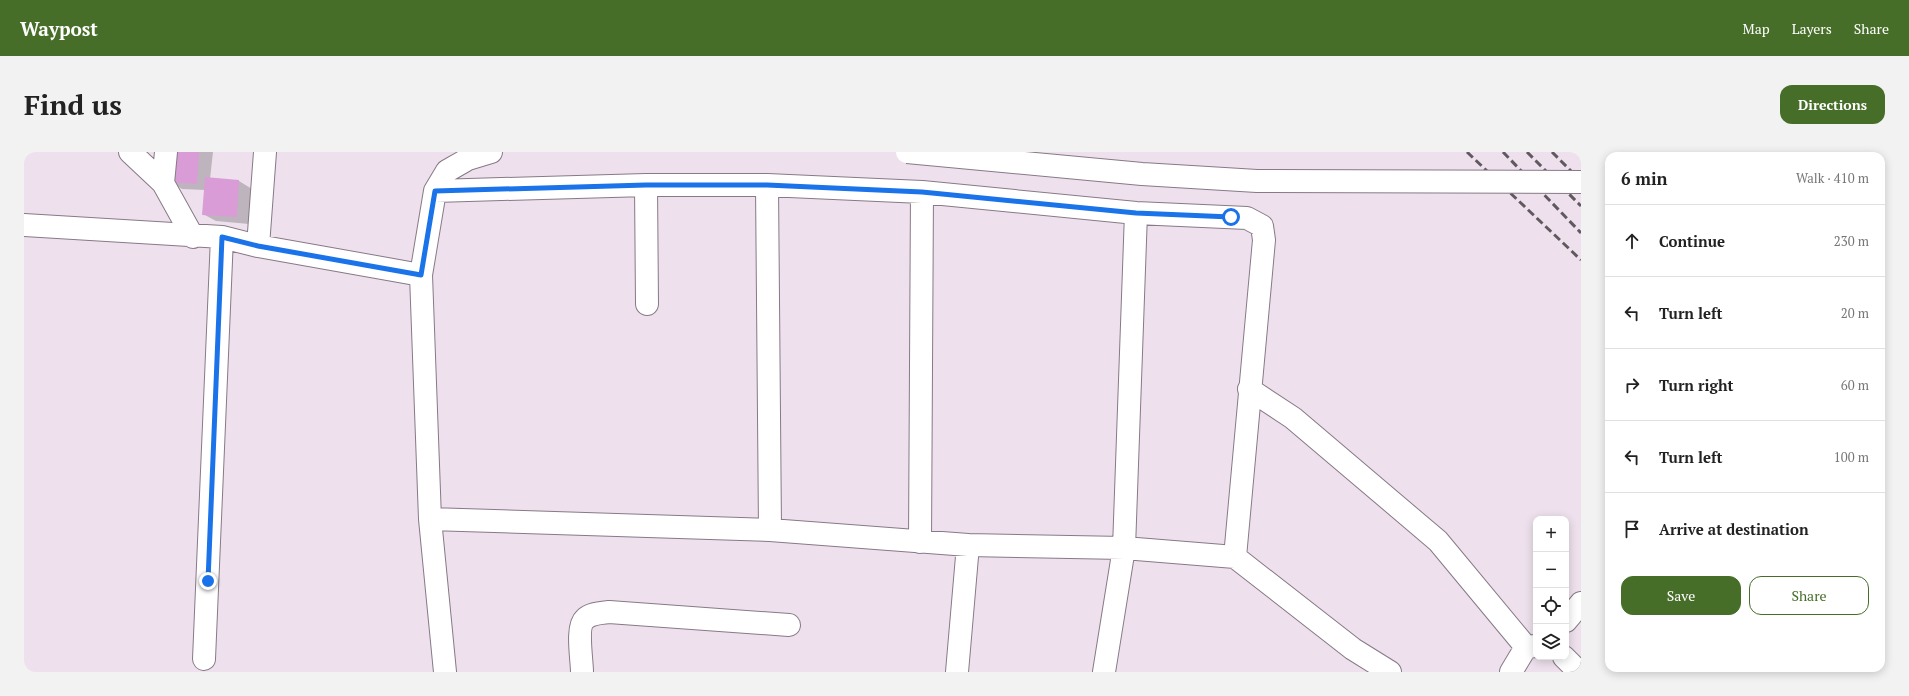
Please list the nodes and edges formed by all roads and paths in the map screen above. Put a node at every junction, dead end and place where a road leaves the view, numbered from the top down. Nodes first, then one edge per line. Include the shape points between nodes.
1 (130, 152) edge
2 (166, 152) edge
3 (265, 152) edge
4 (491, 152) edge
5 (907, 152) edge
6 (448, 161) edge
7 (1581, 182) edge
8 (163, 183) junction
9 (646, 185) junction
10 (767, 185) junction
11 (435, 191) junction
12 (922, 192) junction
13 (1136, 213) junction
14 (24, 225) edge
15 (193, 237) junction
16 (222, 237) junction
17 (258, 246) junction
18 (421, 275) junction
19 (647, 304) dead end
20 (1249, 389) junction
21 (430, 519) junction
22 (770, 530) junction
23 (920, 542) junction
24 (968, 545) junction
25 (1124, 548) junction
26 (1235, 557) junction
27 (1581, 603) edge
28 (1569, 617) edge
29 (789, 625) dead end
30 (1531, 647) edge
31 (204, 659) dead end
32 (1567, 660) edge
33 (445, 672) edge
34 (582, 672) edge
35 (957, 672) edge
36 (1104, 672) edge
37 (1390, 672) edge
38 (1511, 672) edge
39 (1579, 672) edge

1 - 8 street
2 - 8 street
3 - 17 street
4 - 6 street via 468,159
5 - 7 street, bridge via 1142,174 1257,181
6 - 11 street
8 - 15 street
9 - 10 street
9 - 11 street
9 - 19 street
10 - 12 street
10 - 22 street
11 - 18 street
12 - 13 street
12 - 23 street
13 - 20 street via 1247,218 1262,226 1264,240
13 - 25 street
14 - 15 street
15 - 16 street
16 - 17 street
16 - 31 street
17 - 18 street
18 - 21 street
20 - 26 street
20 - 30 street via 1293,418 1438,541
21 - 22 street
21 - 33 street
22 - 23 street
23 - 24 street
24 - 25 street
24 - 35 street
25 - 26 street
25 - 36 street
26 - 37 street via 1353,649
27 - 28 street
29 - 34 street via 609,612 595,614 585,619 580,628
30 - 38 street
32 - 39 street

